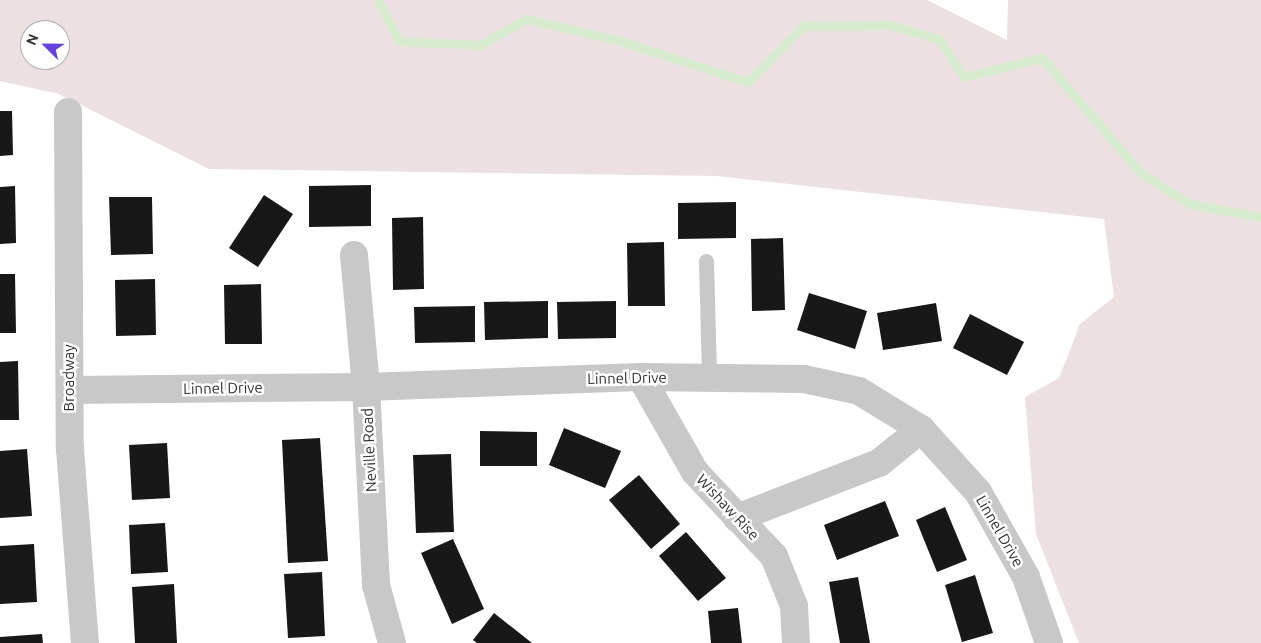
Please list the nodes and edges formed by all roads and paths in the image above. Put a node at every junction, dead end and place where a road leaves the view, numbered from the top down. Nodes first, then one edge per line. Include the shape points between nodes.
1 (68, 112) dead end
2 (354, 255) dead end
3 (706, 262) dead end
4 (641, 377) junction
5 (709, 378) junction
6 (366, 387) junction
7 (70, 390) junction
8 (921, 429) junction
9 (737, 518) junction
10 (85, 643) edge
11 (392, 643) edge
12 (796, 643) edge
13 (1049, 643) edge

1 - 7 street, Broadway
2 - 6 street, Neville Road
3 - 5 lane
4 - 5 street, Linnel Drive
4 - 6 street, Linnel Drive
4 - 9 street, Wishaw Rise via 695,472
5 - 8 street, Linnel Drive via 804,378 859,391
6 - 7 street, Linnel Drive
6 - 11 street, Neville Road via 376,585
7 - 10 street, Broadway via 70,449
8 - 9 street via 879,463
8 - 13 street, Linnel Drive via 978,492 1026,577
9 - 12 street, Wishaw Rise via 774,556 794,606

